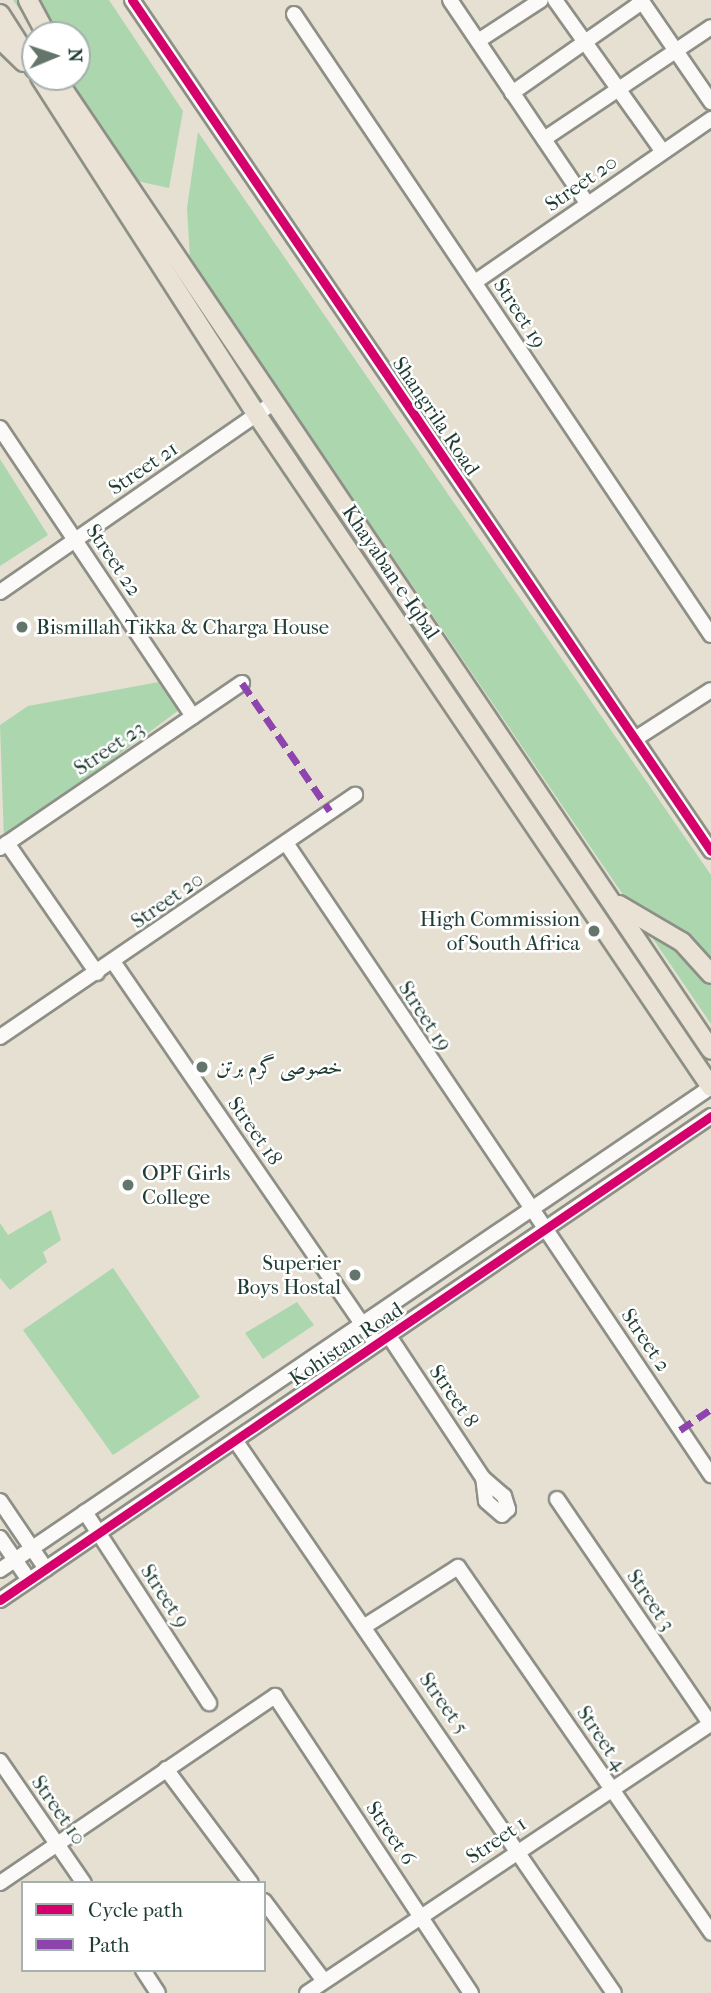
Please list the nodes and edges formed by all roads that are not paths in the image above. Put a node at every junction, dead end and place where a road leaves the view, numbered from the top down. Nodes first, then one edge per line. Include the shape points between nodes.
1 (3, 0) edge
2 (28, 0) edge
3 (132, 0) edge
4 (450, 0) edge
5 (541, 0) edge
6 (555, 0) edge
7 (642, 1) edge
8 (0, 14) edge
9 (294, 14) dead end
10 (39, 21) edge
11 (21, 27) edge
12 (711, 27) edge
13 (0, 39) edge
14 (478, 41) junction
15 (585, 42) junction
16 (21, 47) edge
17 (676, 51) junction
18 (21, 57) edge
19 (619, 89) junction
20 (49, 91) edge
21 (64, 91) edge
22 (512, 93) junction
23 (711, 102) edge
24 (711, 119) edge
25 (544, 139) junction
26 (663, 152) junction
27 (587, 203) junction
28 (475, 282) junction
29 (274, 402) junction
30 (257, 415) junction
31 (0, 428) edge
32 (75, 539) junction
33 (0, 592) edge
34 (711, 635) edge
35 (242, 683) dead end
36 (711, 690) edge
37 (193, 716) junction
38 (635, 740) junction
39 (355, 795) dead end
40 (286, 843) junction
41 (2, 847) edge
42 (711, 851) edge
43 (615, 903) junction
44 (114, 963) junction
45 (97, 973) junction
46 (711, 974) edge
47 (0, 1037) edge
48 (711, 1050) edge
49 (711, 1087) edge
50 (711, 1116) edge
51 (533, 1208) junction
52 (546, 1228) junction
53 (362, 1324) junction
54 (383, 1340) junction
55 (234, 1440) junction
56 (711, 1475) edge
57 (483, 1478) dead end
58 (557, 1499) dead end
59 (0, 1502) edge
60 (85, 1512) junction
61 (99, 1533) junction
62 (0, 1538) edge
63 (32, 1548) junction
64 (15, 1560) junction
65 (46, 1569) junction
66 (0, 1570) edge
67 (29, 1580) junction
68 (0, 1600) edge
69 (365, 1626) junction
70 (209, 1703) dead end
71 (711, 1724) edge
72 (0, 1761) edge
73 (166, 1769) junction
74 (610, 1789) junction
75 (58, 1844) junction
76 (519, 1850) junction
77 (83, 1881) edge
78 (250, 1881) edge
79 (0, 1883) edge
80 (266, 1904) edge
81 (422, 1917) junction
82 (711, 1933) edge
83 (144, 1972) edge
84 (324, 1982) junction
85 (158, 1993) edge
86 (307, 1993) edge
87 (471, 1993) edge
88 (614, 1993) edge

1 - 11 main road
2 - 10 main road
3 - 38 street, Shangrila Road
4 - 14 street
5 - 14 street
6 - 15 street
7 - 15 street
7 - 17 street
8 - 16 main road
9 - 28 street, Street 19
12 - 17 street
13 - 18 main road
14 - 22 street
15 - 19 street
15 - 22 street
17 - 19 street
17 - 23 street
19 - 25 street
19 - 26 street
20 - 30 main road, Khayaban-e-Iqbal
21 - 29 main road, Khayaban-e-Iqbal
22 - 25 street
24 - 26 street, Street 20
25 - 27 street
26 - 27 street, Street 20
27 - 28 street, Street 20
28 - 34 street, Street 19
29 - 30 street, Street 21
29 - 43 main road, Khayaban-e-Iqbal
30 - 32 street, Street 21
30 - 49 main road, Khayaban-e-Iqbal
31 - 32 street, Street 22
32 - 33 street, Street 21
32 - 37 street, Street 22
35 - 37 street, Street 23
36 - 38 street
37 - 41 street, Street 23
38 - 42 street, Shangrila Road
39 - 40 street, Street 20
40 - 44 street, Street 20
40 - 51 street, Street 19
41 - 45 street
43 - 46 main road via 682,942
43 - 48 main road, Khayaban-e-Iqbal
44 - 45 street, Street 20
44 - 53 street, Street 18
45 - 47 street, Street 20
49 - 51 street, Kohistan Road
50 - 52 street, Kohistan Road
51 - 52 street, Street 19
51 - 53 street, Kohistan Road
52 - 54 street, Kohistan Road
52 - 56 street, Street 2
53 - 54 street, Street 18
53 - 60 street, Kohistan Road
54 - 55 street, Kohistan Road
54 - 57 street, Street 8
55 - 61 street, Kohistan Road
55 - 69 street, Street 5
58 - 71 street, Street 3
59 - 63 street
60 - 61 street, Street 9
60 - 63 street, Kohistan Road
61 - 65 street, Kohistan Road
61 - 70 street, Street 9
62 - 64 street
63 - 64 street, Kohistan Road
63 - 65 street
64 - 66 street, Kohistan Road
64 - 67 street
65 - 67 street, Kohistan Road
67 - 68 street, Kohistan Road
69 - 74 street, Street 4 via 458,1567
69 - 76 street, Street 5
71 - 74 street, Street 1
72 - 75 street, Street 10
73 - 75 street
73 - 78 street
73 - 81 street, Street 6 via 275,1696
74 - 76 street, Street 1
74 - 82 street, Street 4
75 - 77 street, Street 10
75 - 79 street
76 - 81 street, Street 1
76 - 88 street, Street 5
80 - 84 street
81 - 84 street, Street 1
81 - 87 street, Street 6
83 - 85 street
84 - 86 street, Street 1

